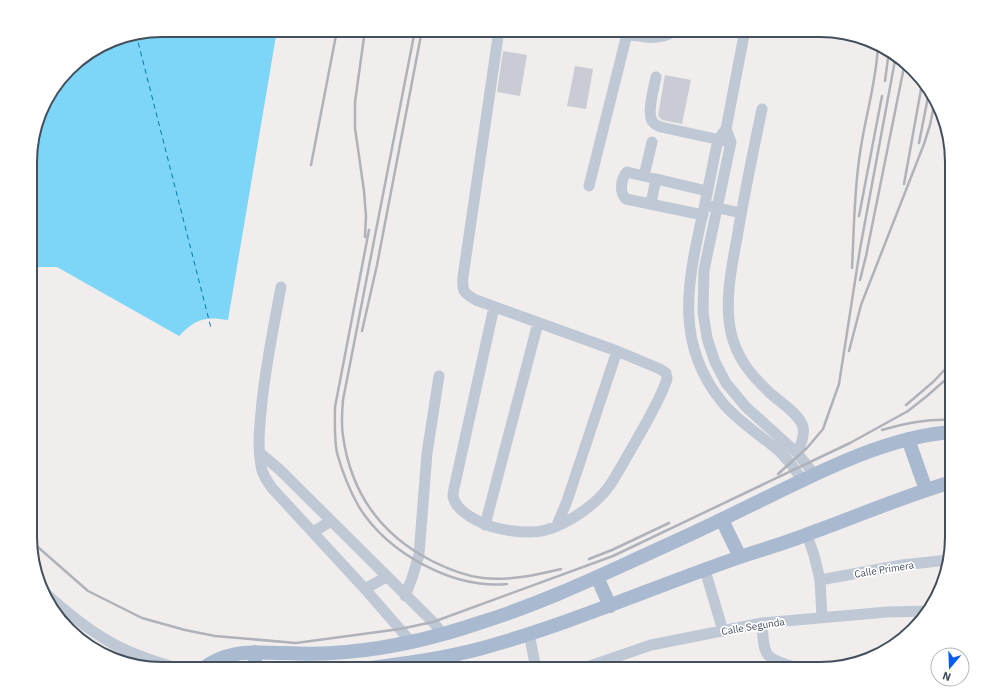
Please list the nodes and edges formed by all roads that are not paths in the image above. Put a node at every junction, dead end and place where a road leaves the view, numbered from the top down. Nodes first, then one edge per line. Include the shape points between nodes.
1 (498, 37) edge
2 (627, 37) edge
3 (646, 37) edge
4 (664, 37) edge
5 (744, 37) edge
6 (656, 77) dead end
7 (762, 109) dead end
8 (726, 129) junction
9 (718, 140) junction
10 (652, 142) dead end
11 (731, 142) junction
12 (644, 176) junction
13 (656, 179) junction
14 (589, 186) dead end
15 (707, 191) junction
16 (651, 203) junction
17 (718, 207) junction
18 (704, 210) junction
19 (741, 213) junction
20 (281, 287) dead end
21 (494, 307) junction
22 (538, 323) junction
23 (617, 351) junction
24 (439, 376) dead end
25 (945, 433) edge
26 (908, 439) junction
27 (260, 453) junction
28 (797, 453) junction
29 (280, 470) junction
30 (809, 478) junction
31 (267, 481) junction
32 (945, 484) edge
33 (926, 490) junction
34 (722, 520) junction
35 (331, 521) junction
36 (485, 525) junction
37 (557, 525) junction
38 (313, 532) junction
39 (807, 535) junction
40 (740, 557) junction
41 (943, 561) edge
42 (705, 570) junction
43 (386, 577) junction
44 (598, 577) junction
45 (820, 580) junction
46 (365, 589) junction
47 (405, 596) junction
48 (55, 601) edge
49 (610, 606) junction
50 (920, 611) edge
51 (822, 617) junction
52 (762, 623) junction
53 (722, 631) junction
54 (529, 633) junction
55 (443, 634) junction
56 (412, 643) junction
57 (255, 652) junction
58 (160, 662) edge
59 (211, 662) edge
60 (255, 662) edge
61 (411, 662) edge
62 (535, 662) edge
63 (601, 662) edge
64 (781, 662) edge

1 - 21 street via 462,289 467,296
2 - 14 street
3 - 4 street
5 - 8 street
6 - 9 street via 650,112 652,122 661,128
7 - 19 street
8 - 9 street
8 - 11 street
9 - 11 street
9 - 15 street
10 - 12 street
11 - 17 street
12 - 13 street
12 - 16 street via 627,172 623,178 622,193 626,198
13 - 15 street
13 - 16 street
15 - 18 street
16 - 18 street
17 - 18 street
17 - 19 street
17 - 28 street via 704,279 703,312 706,338 726,383 746,407
18 - 30 street via 693,259 690,289 690,333 695,355 722,402
19 - 28 street via 729,282 732,339 740,358 752,375 797,417 802,426 803,436
20 - 27 street via 266,368 260,424
21 - 22 street
21 - 36 street via 453,496 463,512
22 - 23 street
22 - 36 street
23 - 37 street
23 - 37 street via 660,369 666,373 668,379 609,486 591,505
24 - 47 street via 427,454 419,554
25 - 26 main road
26 - 30 main road via 867,452
26 - 33 main road
27 - 29 street
27 - 31 street via 261,467
28 - 30 street
29 - 31 street
29 - 35 street
30 - 34 main road
31 - 38 street
32 - 33 main road
33 - 39 main road
34 - 40 main road
34 - 44 main road
35 - 38 street
35 - 43 street
36 - 37 street via 531,532
38 - 46 street
39 - 40 main road
39 - 45 street
40 - 42 main road
41 - 45 street, Calle Primera
42 - 49 main road
42 - 53 street
43 - 46 street
43 - 47 street
44 - 49 main road
44 - 55 main road via 485,622
45 - 51 street
46 - 56 street
47 - 55 street
48 - 58 street via 107,640 128,651
49 - 54 main road
50 - 51 street, Calle Segunda
51 - 52 street, Calle Segunda
52 - 53 street, Calle Segunda
52 - 64 street via 768,655
53 - 63 street, Calle Segunda via 651,645
54 - 61 main road via 478,649
54 - 62 street
55 - 56 main road
56 - 57 main road via 314,654
57 - 59 main road via 227,655
57 - 60 main road

